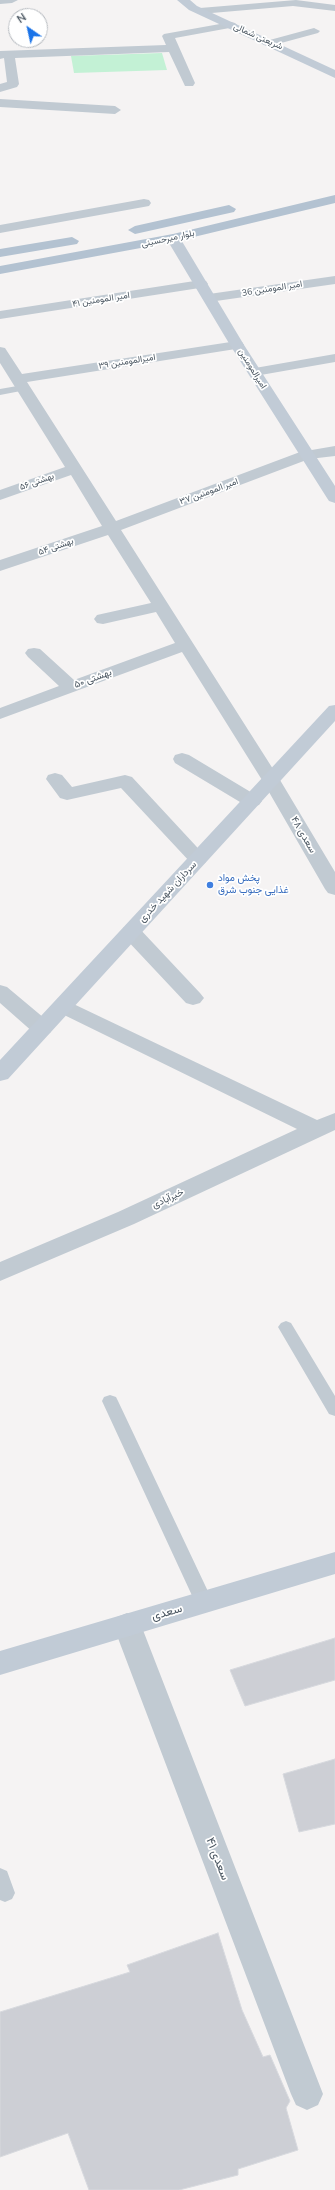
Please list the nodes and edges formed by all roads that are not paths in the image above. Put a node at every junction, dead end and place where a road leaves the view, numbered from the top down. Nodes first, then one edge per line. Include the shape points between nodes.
1 (12, 0) edge
2 (183, 0) edge
3 (0, 1) edge
4 (335, 8) edge
5 (200, 11) junction
6 (231, 25) junction
7 (314, 31) dead end
8 (270, 43) junction
9 (172, 48) junction
10 (5, 55) edge
11 (335, 74) edge
12 (189, 83) dead end
13 (0, 88) edge
14 (0, 103) edge
15 (115, 110) dead end
16 (335, 199) edge
17 (144, 203) dead end
18 (242, 206) dead end
19 (0, 229) edge
20 (119, 233) dead end
21 (88, 238) dead end
22 (173, 238) junction
23 (0, 253) edge
24 (0, 270) edge
25 (335, 280) edge
26 (201, 284) junction
27 (209, 298) junction
28 (0, 315) edge
29 (237, 345) junction
30 (0, 351) edge
31 (335, 358) edge
32 (254, 372) junction
33 (20, 383) junction
34 (0, 392) edge
35 (335, 450) edge
36 (306, 455) junction
37 (74, 469) junction
38 (0, 495) edge
39 (335, 498) edge
40 (112, 528) junction
41 (0, 566) edge
42 (160, 606) junction
43 (104, 619) dead end
44 (186, 645) junction
45 (34, 653) dead end
46 (71, 687) junction
47 (335, 710) edge
48 (0, 714) edge
49 (182, 759) dead end
50 (55, 779) dead end
51 (271, 780) junction
52 (252, 801) junction
53 (198, 859) junction
54 (335, 889) edge
55 (131, 932) junction
56 (0, 992) edge
57 (194, 998) dead end
58 (63, 1006) junction
59 (42, 1028) junction
60 (0, 1074) edge
61 (326, 1126) edge
62 (0, 1272) edge
63 (286, 1327) dead end
64 (110, 1401) dead end
65 (335, 1410) edge
66 (335, 1563) edge
67 (204, 1602) junction
68 (127, 1625) junction
69 (1, 1660) edge
70 (307, 2094) dead end

1 - 3 street
2 - 5 street, شریعتی شمالی
4 - 5 street via 293,3
5 - 6 street, شریعتی شمالی
6 - 8 street, شریعتی شمالی
6 - 9 street via 168,36
7 - 8 street
8 - 11 street, شریعتی شمالی
9 - 10 street
9 - 12 street
10 - 13 street via 13,84
14 - 15 street
16 - 22 main road, بلوار میرحسینی
17 - 19 street
18 - 20 main road, بلوار میرحسینی
21 - 23 main road
22 - 24 main road, بلوار میرحسینی
22 - 26 street, امیرالمومنین
25 - 27 street, امیر المومنین 36
26 - 27 street, امیرالمومنین
26 - 28 street, امیر المومنین ۴۱
27 - 29 street, امیرالمومنین
29 - 32 street, امیرالمومنین
29 - 33 street, امیرالمومنین ۳۹
30 - 33 street, سعدی ۴۸
31 - 32 street
32 - 36 street, امیرالمومنین
33 - 34 lane
33 - 37 street, سعدی ۴۸
35 - 36 street, امیر المومنین ۳۷
36 - 39 street, امیرالمومنین
36 - 40 street, امیر المومنین ۳۷
37 - 38 street, بهشتی ۵۶
37 - 40 street, سعدی ۴۸
40 - 41 street, بهشتی ۵۴
40 - 42 street, سعدی ۴۸
42 - 43 street
42 - 44 street, سعدی ۴۸
44 - 46 street, بهشتی ۵۰
44 - 51 street, سعدی ۴۸
45 - 46 street
46 - 48 street, بهشتی ۵۰
47 - 51 street, سرداران شهید خدری
49 - 52 street
50 - 53 street via 67,794 125,781
51 - 52 street, سرداران شهید خدری
51 - 54 street, سعدی ۴۸
52 - 53 street, سرداران شهید خدری
53 - 55 street, سرداران شهید خدری
55 - 57 street
55 - 58 street, سرداران شهید خدری
56 - 59 street
58 - 59 street, سرداران شهید خدری
58 - 61 street
59 - 60 street, سرداران شهید خدری
61 - 62 street, خیرآبادی via 126,1218
63 - 65 lane
64 - 67 lane
66 - 67 street, سعدی
67 - 68 street, سعدی
68 - 69 street, سعدی
68 - 70 street, سعدی ۴۱

